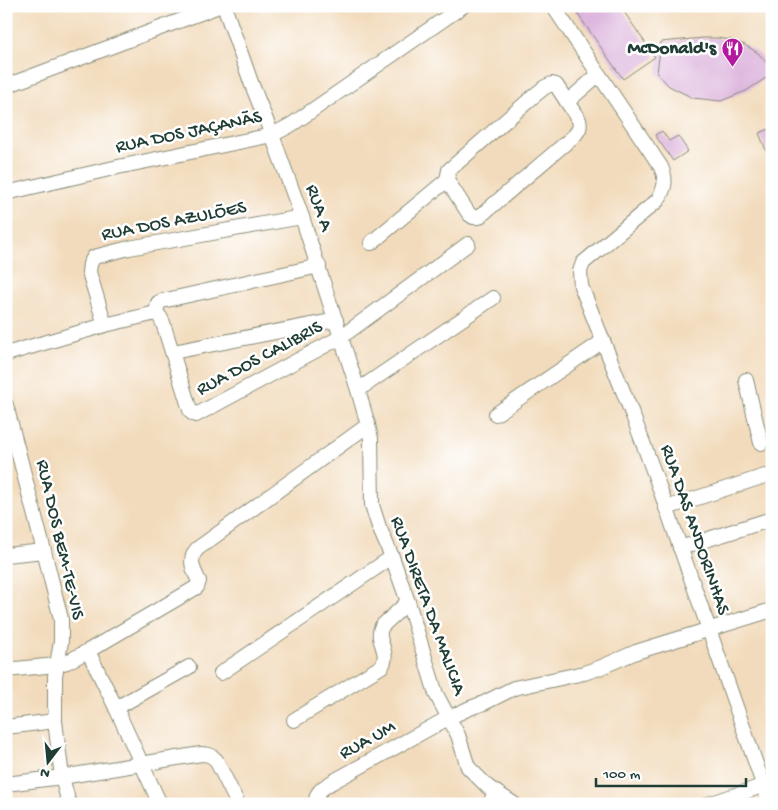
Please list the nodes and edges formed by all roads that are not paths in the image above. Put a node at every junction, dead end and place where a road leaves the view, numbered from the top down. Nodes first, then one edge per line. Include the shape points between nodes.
1 (219, 6) edge
2 (224, 6) edge
3 (553, 6) edge
4 (461, 7) edge
5 (598, 74) junction
6 (6, 86) edge
7 (568, 102) junction
8 (272, 135) junction
9 (448, 175) junction
10 (6, 193) edge
11 (302, 217) junction
12 (371, 244) dead end
13 (468, 244) dead end
14 (319, 266) junction
15 (494, 298) dead end
16 (156, 313) junction
17 (336, 320) junction
18 (105, 325) junction
19 (341, 337) junction
20 (603, 341) junction
21 (173, 352) junction
22 (6, 354) edge
23 (746, 380) dead end
24 (358, 390) junction
25 (6, 405) edge
26 (496, 414) dead end
27 (368, 425) junction
28 (761, 443) dead end
29 (765, 476) dead end
30 (666, 508) junction
31 (772, 519) edge
32 (680, 548) junction
33 (44, 551) junction
34 (6, 555) edge
35 (392, 557) junction
36 (408, 602) junction
37 (772, 610) edge
38 (709, 630) junction
39 (88, 651) junction
40 (56, 665) junction
41 (189, 667) dead end
42 (6, 670) edge
43 (221, 673) dead end
44 (116, 708) junction
45 (448, 718) junction
46 (55, 720) junction
47 (294, 720) dead end
48 (6, 727) edge
49 (142, 763) junction
50 (62, 776) junction
51 (6, 784) edge
52 (767, 784) edge
53 (492, 798) edge
54 (69, 804) edge
55 (160, 804) edge
56 (238, 804) edge
57 (316, 804) edge
58 (514, 804) edge
59 (709, 804) edge
60 (770, 804) edge

1 - 6 street
2 - 8 street, RUA A
3 - 5 street
4 - 8 street, RUA DOS JAÇANÃS
5 - 7 street
5 - 20 street, RUA DAS ANDORINHAS via 661,167 665,184 658,200 583,263 581,286
7 - 9 street via 556,85 545,86
7 - 9 street via 581,124 580,129 479,217 469,214
8 - 10 street, RUA DOS JAÇANÃS
8 - 11 street, RUA A
9 - 12 street
11 - 14 street, RUA A
11 - 18 street, RUA DOS AZULÕES via 94,257 89,272
13 - 19 street, RUA DOS CALIBRIS
14 - 16 street via 162,301 158,303
14 - 17 street, RUA A
15 - 24 street
16 - 18 street
16 - 21 street
17 - 19 street, RUA A
17 - 21 street
18 - 22 street
19 - 21 street, RUA DOS CALIBRIS via 196,415 190,410
19 - 24 street, RUA A
20 - 26 street
20 - 30 street, RUA DAS ANDORINHAS
23 - 28 street
24 - 27 street, RUA A
25 - 33 street, RUA DOS BEM-TE-VIS
27 - 35 street, RUA DIRETA DA MALICIA via 372,505
27 - 39 street via 198,549 192,559 199,581 197,587
29 - 30 street
30 - 32 street, RUA DAS ANDORINHAS
31 - 32 street
32 - 38 street, RUA DAS ANDORINHAS
33 - 34 street
33 - 40 street, RUA DOS BEM-TE-VIS via 61,620
35 - 36 street, RUA DIRETA DA MALICIA
35 - 43 street
36 - 45 street, RUA DIRETA DA MALICIA via 436,694
36 - 47 street via 382,626 380,636 385,654 382,666
37 - 38 street, RUA UM
38 - 45 street, RUA UM via 636,652 584,673 514,688
38 - 52 street, RUA DAS ANDORINHAS
39 - 40 street
39 - 44 street
40 - 42 street
40 - 46 street, RUA DOS BEM-TE-VIS
41 - 44 street
44 - 49 street
45 - 53 street, RUA DIRETA DA MALICIA via 468,767
45 - 57 street, RUA UM via 320,789
46 - 48 street
46 - 50 street, RUA DOS BEM-TE-VIS
49 - 50 street
49 - 55 street
49 - 56 street via 212,755
50 - 51 street
50 - 54 street, RUA DOS BEM-TE-VIS
52 - 59 street
52 - 60 street, RUA DAS ANDORINHAS
53 - 58 street, RUA DIRETA DA MALICIA

